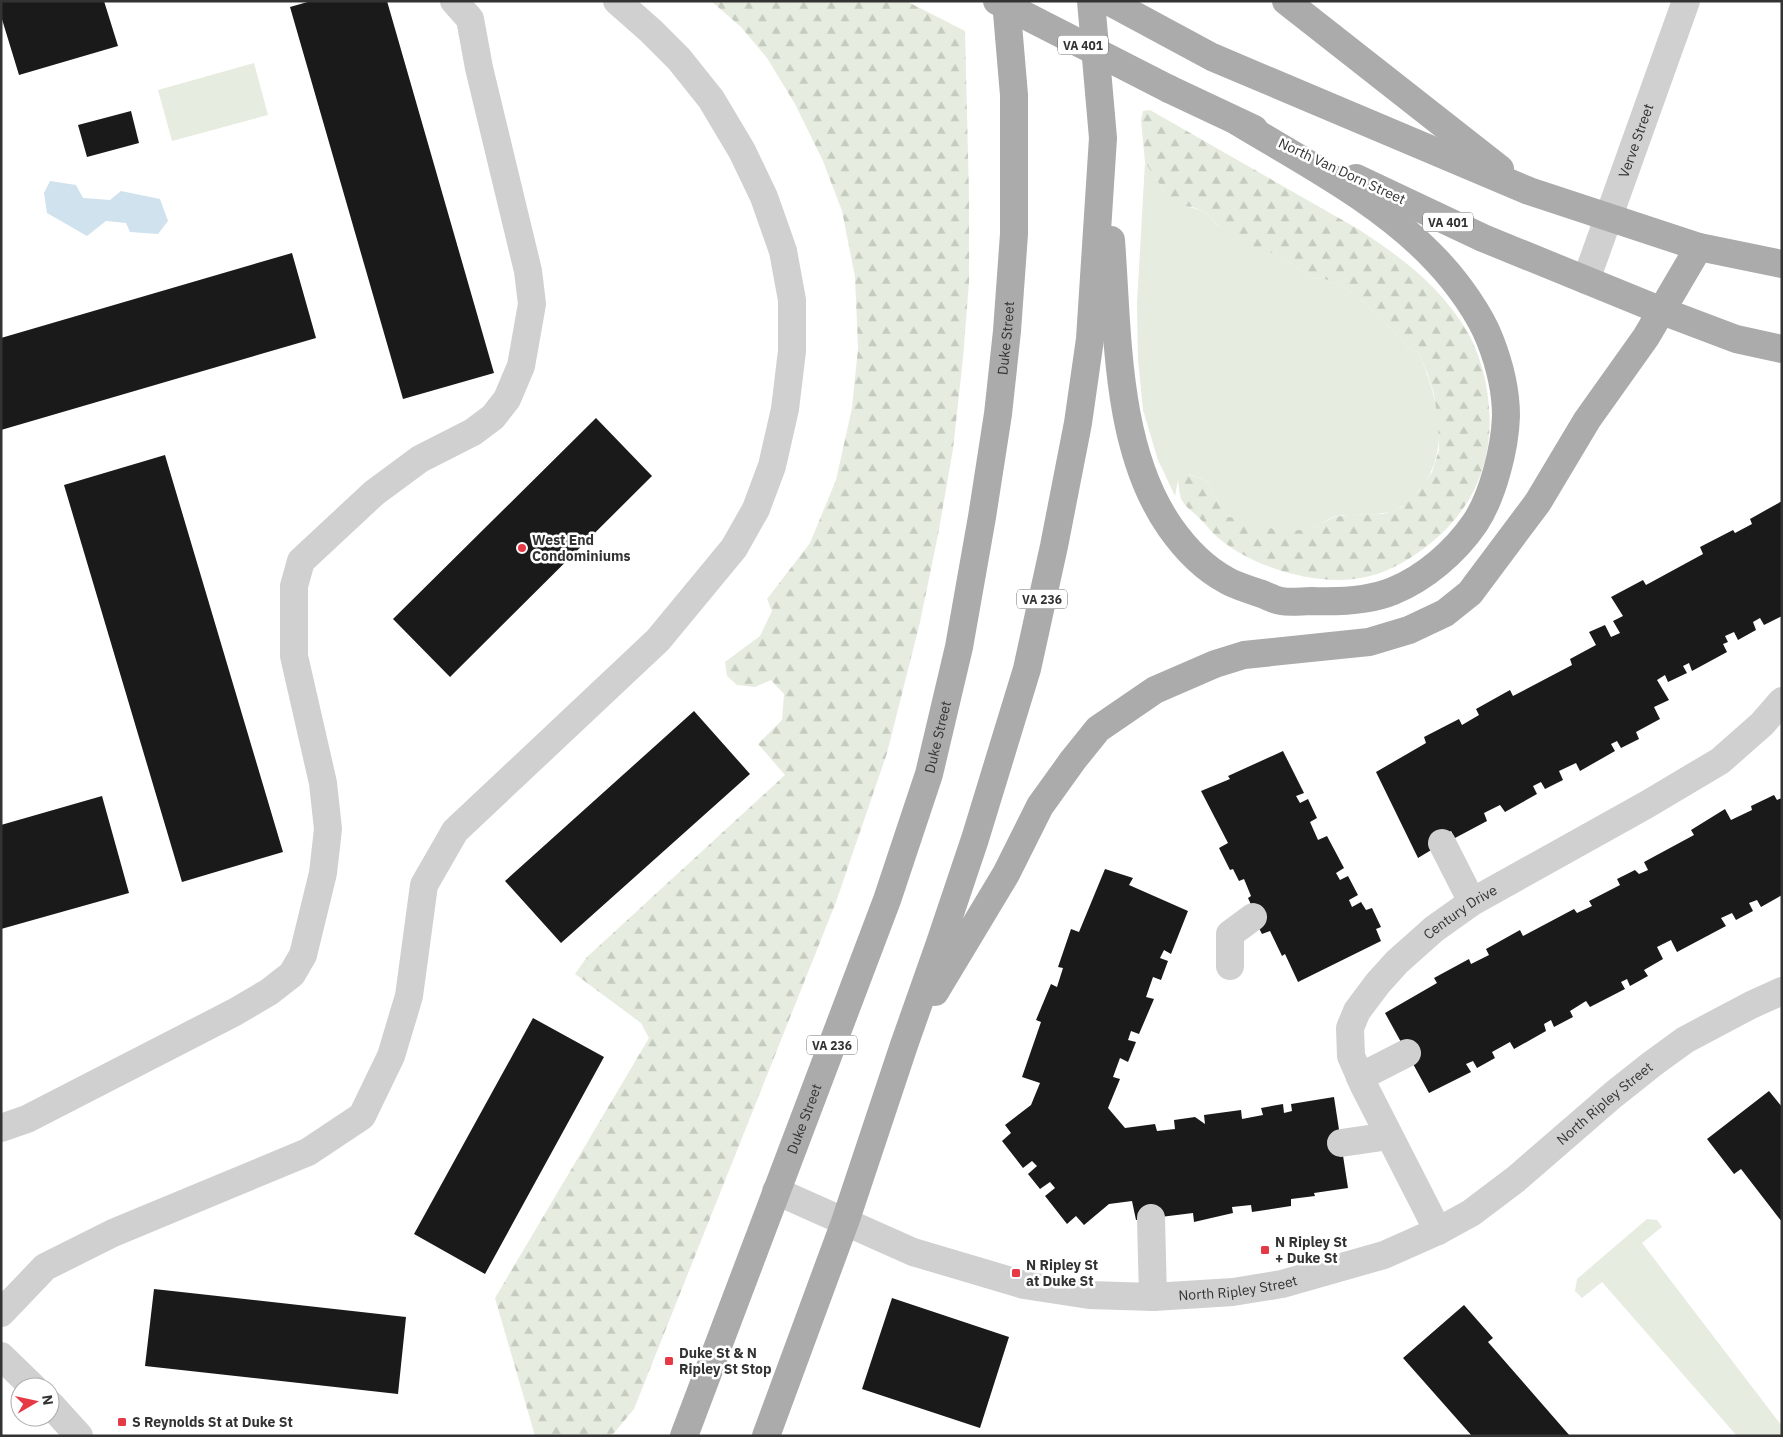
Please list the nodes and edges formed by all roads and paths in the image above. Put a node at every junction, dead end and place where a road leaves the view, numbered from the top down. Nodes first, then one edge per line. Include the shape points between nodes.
1 (454, 1) edge
2 (617, 1) edge
3 (997, 1) edge
4 (1006, 1) edge
5 (1091, 1) edge
6 (1108, 1) edge
7 (1286, 1) edge
8 (1686, 1) edge
9 (1238, 122) junction
10 (1103, 138) junction
11 (1529, 191) junction
12 (1609, 218) junction
13 (1699, 247) junction
14 (1782, 264) edge
15 (1586, 280) junction
16 (1662, 311) junction
17 (1782, 348) edge
18 (1782, 701) edge
19 (1442, 843) dead end
20 (1472, 902) junction
21 (1253, 917) dead end
22 (1230, 966) dead end
23 (1782, 990) edge
24 (904, 1045) junction
25 (1407, 1053) dead end
26 (1360, 1078) junction
27 (1, 1128) edge
28 (1389, 1136) junction
29 (1341, 1143) dead end
30 (776, 1191) junction
31 (1151, 1218) dead end
32 (845, 1222) junction
33 (1438, 1231) junction
34 (1152, 1297) junction
35 (1, 1313) edge
36 (1, 1356) edge
37 (23, 1377) edge
38 (60, 1415) edge
39 (682, 1433) edge
40 (79, 1436) edge
41 (766, 1436) edge

1 - 27 street via 470,19 528,270 532,304 518,374 507,399 493,417 473,432 420,459 374,492 301,561 294,586 294,656 323,783 328,829 323,873 303,955 292,974 235,1012 27,1119
2 - 35 street via 679,59 711,99 742,151 764,197 783,251 792,300 792,351 781,428 772,466 756,508 734,548 658,640 455,830 424,885 409,996 391,1056 362,1116 308,1152 112,1233 45,1267
3 - 9 main road, North Van Dorn Street / VA 401, bridge
4 - 30 main road, Duke Street / VA 236 via 1014,95 1014,234 1007,331 998,414 959,647 929,774 893,882
5 - 10 main road, VA 236
6 - 11 main road via 1212,57
7 - 11 main road
8 - 12 street, Verve Street
9 - 10 main road via 1387,216 1438,262 1468,301 1489,338 1500,373 1506,415 1501,456 1476,522 1454,549 1430,570 1393,591 1370,598 1282,601 1226,580 1187,549 1169,526 1140,469 1128,426
9 - 15 main road, North Van Dorn Street / VA 401 via 1482,238
10 - 24 main road, VA 236 via 1090,339 1078,423 1027,669 947,924
11 - 12 main road
12 - 13 main road
12 - 15 street, Verve Street
13 - 14 main road
13 - 16 main road
15 - 16 main road, North Van Dorn Street / VA 401
16 - 17 main road, North Van Dorn Street / VA 401 via 1736,339
16 - 24 main road via 1587,420 1512,539 1470,593 1445,613 1409,630 1369,642 1244,655 1215,664 1154,690 1098,729 1040,806 1006,874
18 - 20 street, Century Drive via 1762,724 1720,761
19 - 20 street
20 - 26 street, Century Drive via 1434,929 1397,962 1357,1011 1350,1028 1351,1056
21 - 22 street via 1230,934
23 - 33 street, North Ripley Street via 1685,1040 1613,1095 1471,1214
24 - 32 main road, VA 236
25 - 26 street
26 - 28 street, Century Drive
28 - 29 street
28 - 33 street, Century Drive
30 - 32 street, North Ripley Street
30 - 39 main road, Duke Street / VA 236
31 - 34 street
32 - 34 street, North Ripley Street via 913,1252 1024,1285 1089,1294
32 - 41 main road, VA 236
33 - 34 street, North Ripley Street via 1384,1255 1282,1284 1233,1292
36 - 37 street
38 - 40 street

